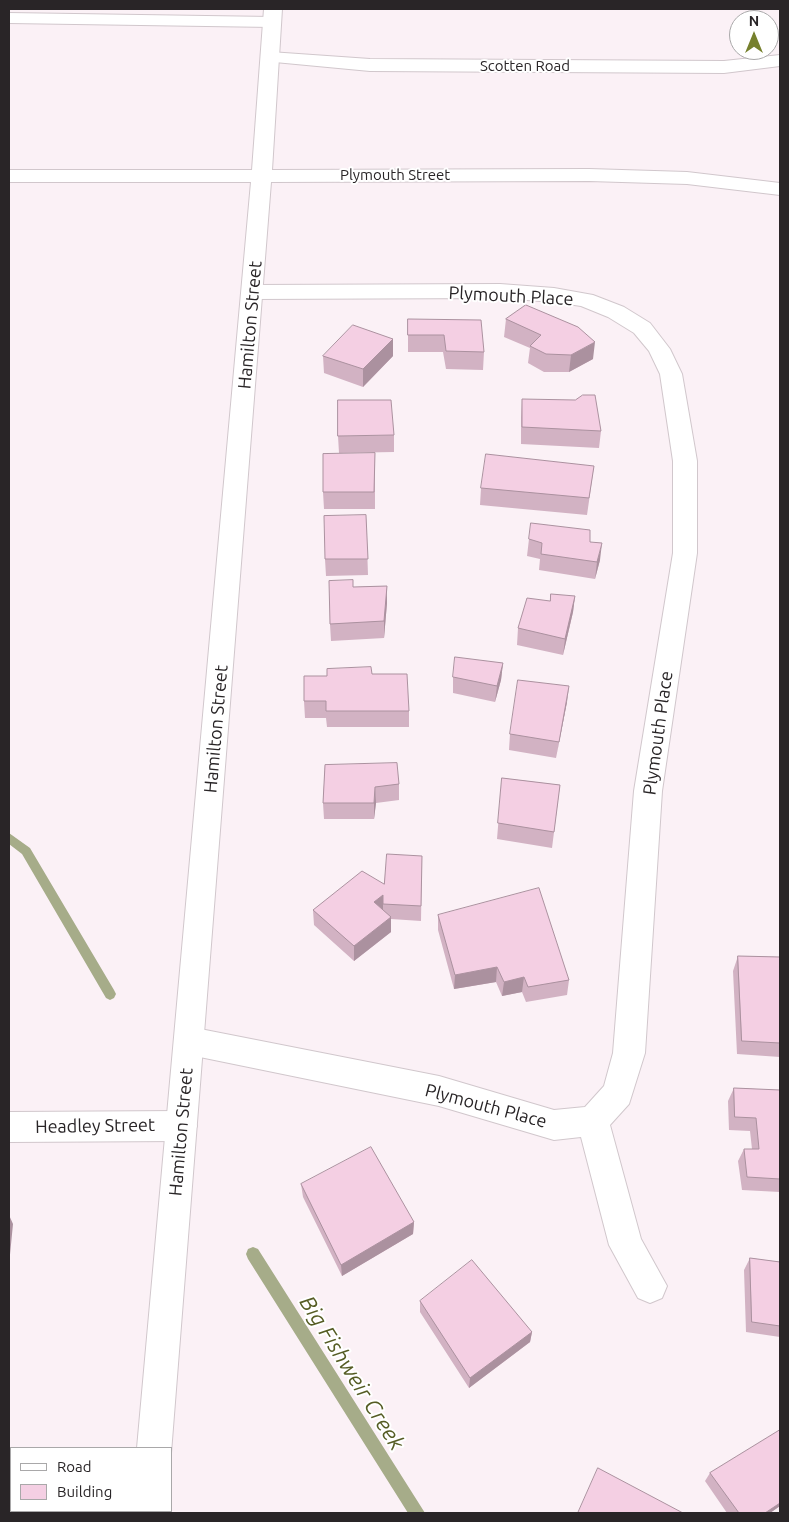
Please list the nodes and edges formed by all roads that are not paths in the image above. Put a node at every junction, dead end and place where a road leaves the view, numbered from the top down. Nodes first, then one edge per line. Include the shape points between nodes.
1 (272, 15) edge
2 (9, 18) edge
3 (270, 57) junction
4 (780, 61) edge
5 (262, 175) junction
6 (9, 176) edge
7 (780, 189) edge
8 (252, 292) junction
9 (190, 1041) junction
10 (593, 1121) junction
11 (182, 1126) junction
12 (9, 1127) edge
13 (650, 1286) dead end
14 (155, 1447) edge

1 - 2 street
1 - 3 street, Hamilton Street
3 - 4 street, Scotten Road via 380,65 724,67
3 - 5 street, Hamilton Street
5 - 6 street, Plymouth Street
5 - 7 street, Plymouth Street via 589,175 687,178
5 - 8 street, Hamilton Street
8 - 9 street, Hamilton Street
8 - 10 street, Plymouth Place via 500,291 554,294 585,300 616,312 642,328 660,349 671,374 685,461 685,553 648,791 629,1053 618,1094
9 - 10 street, Plymouth Place via 439,1091 554,1124
9 - 11 street, Hamilton Street
10 - 13 street via 626,1245
11 - 12 street, Headley Street
11 - 14 street, Hamilton Street

